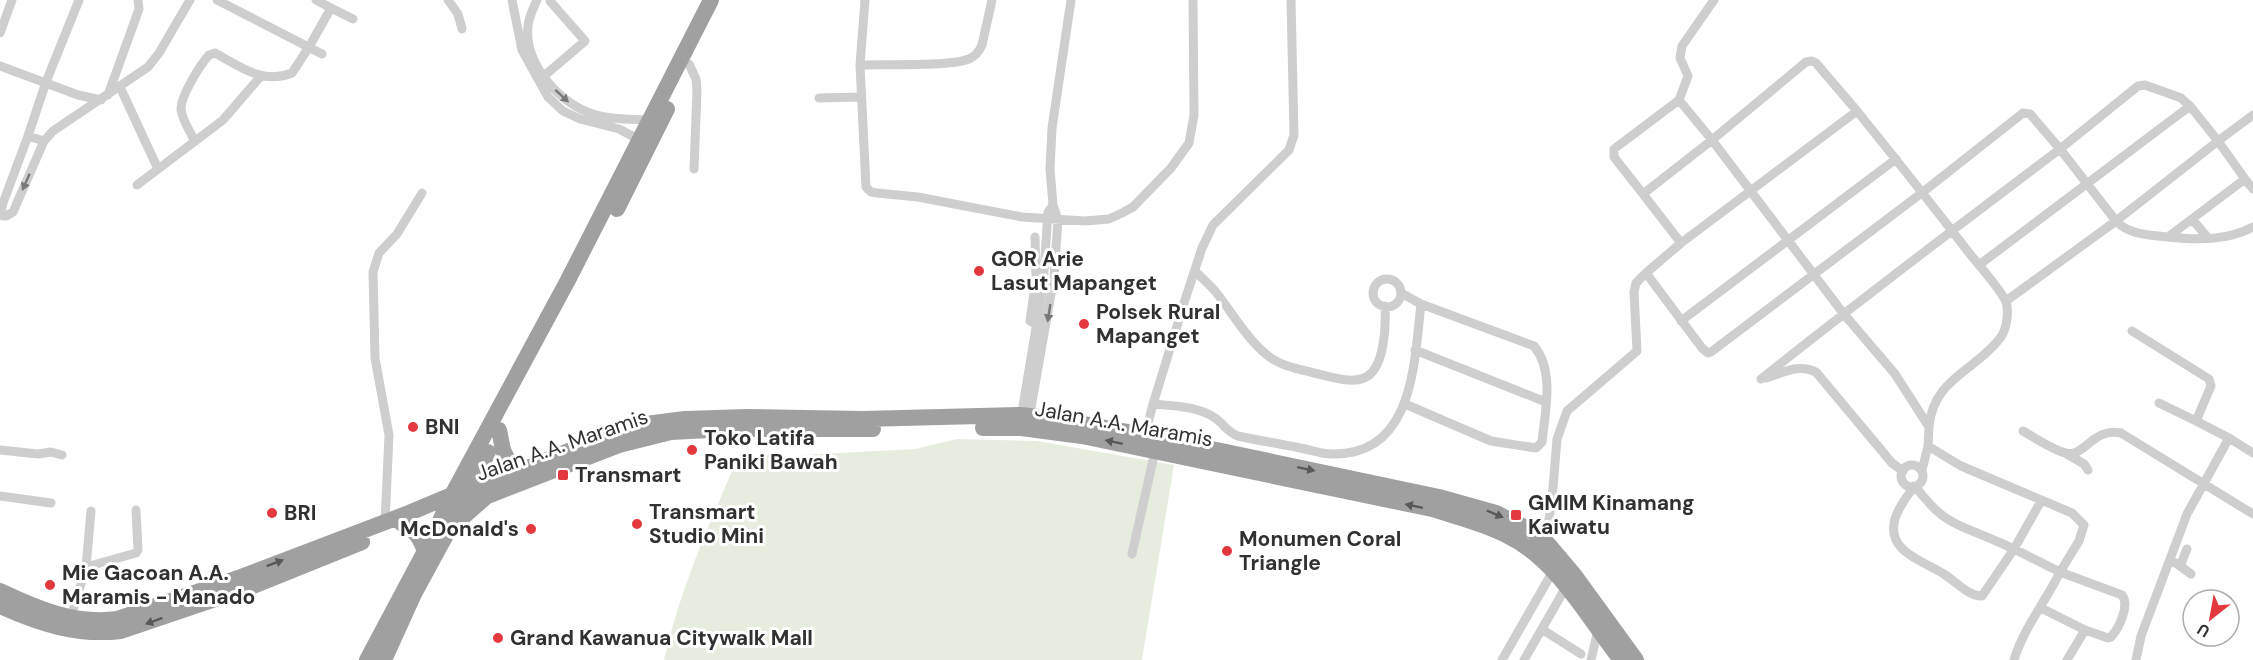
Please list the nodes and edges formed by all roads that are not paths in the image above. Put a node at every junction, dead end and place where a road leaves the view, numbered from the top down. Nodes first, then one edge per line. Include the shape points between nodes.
1 (12, 0) edge
2 (79, 0) edge
3 (138, 0) edge
4 (189, 0) edge
5 (217, 0) edge
6 (316, 0) edge
7 (447, 0) edge
8 (711, 0) edge
9 (722, 0) edge
10 (865, 0) edge
11 (992, 0) edge
12 (1071, 0) edge
13 (1193, 0) edge
14 (1291, 0) edge
15 (1714, 0) edge
16 (550, 1) edge
17 (535, 4) edge
18 (513, 5) edge
19 (331, 8) junction
20 (353, 19) dead end
21 (462, 29) dead end
22 (0, 33) edge
23 (309, 47) junction
24 (322, 54) dead end
25 (689, 64) junction
26 (860, 65) junction
27 (0, 66) edge
28 (544, 76) junction
29 (260, 77) junction
30 (46, 82) junction
31 (120, 87) junction
32 (861, 97) junction
33 (104, 98) junction
34 (819, 98) dead end
35 (1680, 99) junction
36 (2190, 106) junction
37 (1857, 111) junction
38 (2253, 115) edge
39 (648, 120) junction
40 (28, 136) junction
41 (638, 139) junction
42 (1712, 140) junction
43 (44, 141) junction
44 (195, 141) junction
45 (2218, 141) junction
46 (2060, 149) junction
47 (1896, 159) junction
48 (694, 169) dead end
49 (158, 170) junction
50 (2246, 179) junction
51 (137, 185) dead end
52 (2087, 185) junction
53 (2253, 189) edge
54 (1752, 192) junction
55 (1923, 192) junction
56 (422, 193) dead end
57 (1643, 194) junction
58 (1053, 205) junction
59 (1047, 219) junction
60 (2192, 219) junction
61 (1058, 220) junction
62 (2116, 221) junction
63 (2253, 227) edge
64 (1952, 230) junction
65 (1035, 237) dead end
66 (2168, 237) junction
67 (2208, 238) junction
68 (1789, 240) junction
69 (1681, 243) junction
70 (1979, 265) junction
71 (1196, 272) junction
72 (1646, 273) junction
73 (1814, 274) junction
74 (1401, 293) junction
75 (2006, 301) junction
76 (1421, 304) junction
77 (1385, 306) junction
78 (1843, 313) junction
79 (1681, 321) junction
80 (1038, 326) junction
81 (2132, 331) dead end
82 (1415, 350) junction
83 (517, 385) junction
84 (1546, 402) junction
85 (2159, 403) dead end
86 (1153, 404) junction
87 (1405, 404) junction
88 (2196, 421) junction
89 (1025, 422) junction
90 (1929, 427) junction
91 (499, 430) junction
92 (2023, 431) dead end
93 (1145, 435) junction
94 (1247, 438) junction
95 (2229, 438) junction
96 (1928, 446) junction
97 (0, 450) edge
98 (1155, 451) junction
99 (2253, 453) edge
100 (2067, 454) junction
101 (62, 455) dead end
102 (1243, 456) junction
103 (1922, 470) junction
104 (2088, 470) dead end
105 (1903, 471) junction
106 (513, 473) junction
107 (2203, 484) junction
108 (1914, 486) junction
109 (471, 489) junction
110 (0, 496) edge
111 (487, 496) junction
112 (2041, 501) junction
113 (453, 502) junction
114 (51, 503) dead end
115 (136, 510) dead end
116 (91, 511) dead end
117 (2253, 514) edge
118 (385, 523) junction
119 (402, 524) junction
120 (446, 532) junction
121 (1548, 544) junction
122 (424, 549) junction
123 (2014, 549) junction
124 (2187, 549) dead end
125 (1132, 554) dead end
126 (2170, 560) junction
127 (2180, 566) junction
128 (86, 567) junction
129 (1553, 571) junction
130 (2060, 572) junction
131 (2191, 574) dead end
132 (1566, 587) junction
133 (0, 591) edge
134 (0, 606) edge
135 (2041, 608) junction
136 (71, 617) junction
137 (1543, 630) junction
138 (1598, 630) junction
139 (2085, 630) junction
140 (1581, 654) dead end
141 (367, 660) edge
142 (384, 660) edge
143 (1502, 660) edge
144 (1524, 660) edge
145 (1591, 660) edge
146 (1621, 660) edge
147 (1636, 660) edge
148 (2014, 660) edge
149 (2067, 660) edge
150 (2136, 660) edge

1 - 22 street
2 - 30 street
3 - 33 street via 139,9
4 - 31 street via 153,62
5 - 23 street
6 - 19 street
7 - 21 street via 458,14
8 - 39 highway
9 - 25 highway
10 - 26 street
11 - 26 street via 982,45 972,58
12 - 58 street via 1052,128
13 - 61 street via 1194,115 1184,153 1139,201 1122,213 1109,219
14 - 71 street via 1294,135 1289,150 1214,225
15 - 35 street via 1682,46 1680,58 1688,76
16 - 28 street via 585,41
17 - 18 street via 528,10
17 - 28 street via 528,36
18 - 41 street via 522,50 548,97 563,111 580,119 619,129
19 - 20 street
19 - 23 street
23 - 24 street
23 - 29 street via 292,73
25 - 48 street via 697,90
25 - 83 highway via 607,228
26 - 32 street
27 - 30 street
28 -> 39 street via 566,101 580,109 607,117
29 - 44 street via 232,112
29 - 44 street via 215,53 209,55 181,106
30 - 33 street via 78,95
30 - 40 street
31 - 33 street
31 - 49 street
32 - 34 street
32 - 59 street via 866,187 870,192
33 - 43 street
35 - 42 street
35 - 57 street via 1614,149 1614,157
36 - 45 street
36 - 46 street via 2181,98 2142,85
36 - 52 street
37 - 42 street via 1816,63 1810,61
37 - 47 street
37 - 54 street
38 - 45 street
39 - 41 highway
40 - 43 street
43 -> 40 street via 13,212 3,216 3,203
41 - 83 highway
42 - 54 street
42 - 57 street
44 - 49 street
45 - 50 street
45 - 62 street
46 - 52 street
46 - 55 street via 2030,114 2023,113
46 - 64 street
47 - 55 street
47 - 68 street
49 - 51 street
50 - 53 street
50 - 60 street
52 - 62 street
52 - 70 street
54 - 68 street
54 - 69 street
55 - 64 street
55 - 73 street
56 - 118 street via 397,234 379,253 373,272 375,358 389,435
57 - 69 street
58 - 59 street
58 - 61 street
59 - 61 street
59 - 80 street
60 - 66 street
60 - 67 street
61 -> 89 street via 1054,278
62 - 66 street via 2134,232
62 - 75 street
63 - 67 street
64 - 70 street
64 - 78 street
65 - 80 street via 1036,278 1030,323
66 - 67 street
68 - 73 street
68 - 79 street
69 - 72 street
70 - 75 street
71 - 77 street via 1267,356 1292,368 1334,378 1358,379 1372,373 1383,345
71 - 86 street
72 - 79 street
72 - 121 street via 1636,283 1634,292 1637,351 1567,411 1557,440
73 - 78 street
73 - 79 street via 1708,353
74 - 76 street
74 - 77 street via 1396,303
74 - 77 street via 1392,279 1376,284 1375,300
75 - 90 street via 2007,322 2001,336 1943,388
76 - 82 street
76 - 84 street via 1534,346 1543,361
78 - 90 street via 1895,374
78 - 105 street via 1761,379 1793,368 1807,367 1816,372
80 - 89 street
81 - 88 street via 2209,379 2211,386
82 - 84 street
82 - 87 street
83 - 91 highway
83 - 113 highway via 497,414
84 - 87 street via 1542,442 1536,448 1491,441
85 - 88 street
86 - 93 street
86 - 94 street via 1205,413 1217,419 1228,432
87 - 94 street via 1384,436 1360,452 1329,454
88 - 95 street
89 - 93 highway via 1058,419
98 -> 89 highway, Jalan A.A. Maramis
89 - 106 highway via 747,417 674,420 610,434
89 - 111 highway, Jalan A.A. Maramis via 670,432 619,445
90 - 96 street
91 - 106 highway
91 - 109 highway
92 - 100 street
93 - 102 highway
94 - 102 street
95 - 99 street
95 - 107 street
96 - 103 street
96 - 112 street via 1961,466
97 - 101 street
98 - 125 street
129 -> 98 highway, Jalan A.A. Maramis via 1536,554 1506,535 1432,509
100 - 104 street
100 - 107 street via 2077,452 2099,435 2115,432
102 -> 121 highway via 1481,508 1526,527
103 - 105 street via 1914,465
103 - 108 street via 1922,480
105 - 108 street via 1903,481
106 - 109 highway
107 - 117 street
107 - 126 street
108 - 123 street via 1948,519
108 - 123 street via 1893,529 1896,544 1903,551 1982,597
109 - 113 highway
110 - 114 street
111 - 113 highway, Jalan A.A. Maramis
111 - 120 highway
112 - 123 street
112 - 130 street via 2072,513 2084,525
113 - 118 highway
113 - 119 highway, Jalan A.A. Maramis
113 - 120 highway
113 - 122 highway
115 - 128 street via 136,554
116 - 128 street
136 -> 118 highway via 117,619
119 - 122 highway via 417,534
119 -> 134 highway, Jalan A.A. Maramis via 305,566 121,632 100,634 51,627
120 - 142 highway
121 - 147 highway
122 - 141 highway
123 - 130 street
124 - 127 street
126 - 127 street
126 - 150 street
127 - 131 street
128 - 136 street
129 - 132 highway, Jalan A.A. Maramis
129 - 143 street
130 - 135 street
130 - 139 street via 2124,597 2122,616 2111,637
132 - 137 street
132 - 138 highway, Jalan A.A. Maramis
133 - 136 highway
135 - 139 street
135 - 148 street
137 - 140 street
137 - 144 street
138 - 145 street
138 - 146 highway, Jalan A.A. Maramis
139 - 149 street

